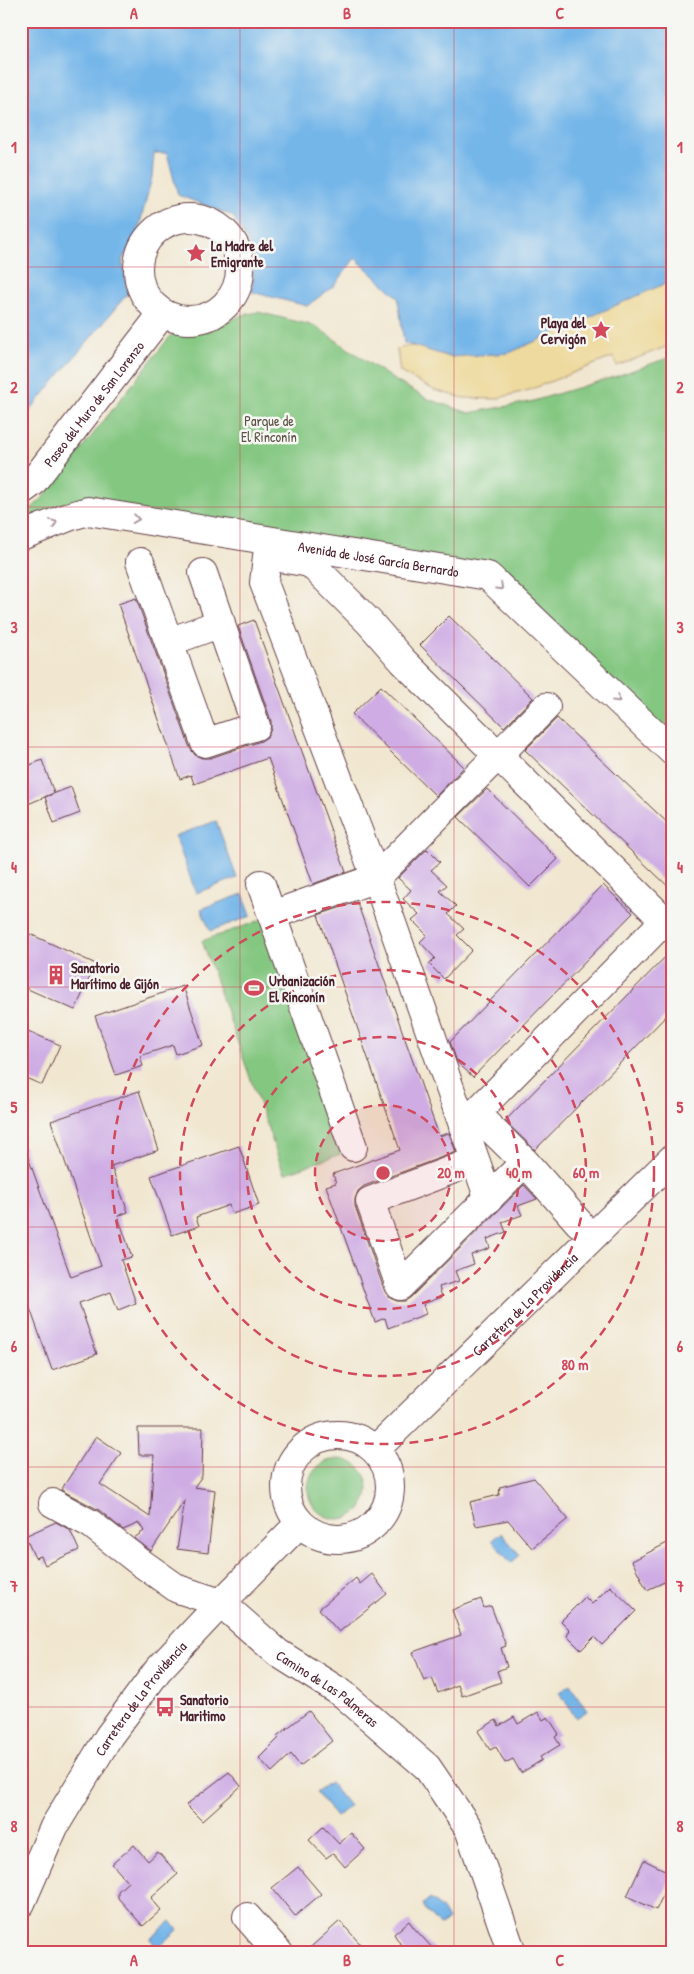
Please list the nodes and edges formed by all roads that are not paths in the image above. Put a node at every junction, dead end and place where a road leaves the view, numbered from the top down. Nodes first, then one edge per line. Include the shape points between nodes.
1 (162, 314) dead end
2 (21, 491) edge
3 (21, 536) edge
4 (140, 562) dead end
5 (203, 573) dead end
6 (221, 624) junction
7 (169, 642) junction
8 (546, 707) dead end
9 (673, 752) edge
10 (498, 755) junction
11 (376, 878) junction
12 (261, 884) dead end
13 (272, 915) junction
14 (668, 925) edge
15 (470, 1120) junction
16 (353, 1147) dead end
17 (673, 1158) edge
18 (475, 1161) junction
19 (525, 1162) junction
20 (489, 1199) junction
21 (580, 1223) dead end
22 (375, 1450) junction
23 (53, 1503) dead end
24 (299, 1524) junction
25 (221, 1603) junction
26 (21, 1903) edge
27 (247, 1918) dead end
28 (279, 1953) edge
29 (512, 1953) edge

1 - 2 street, Paseo del Muro de San Lorenzo via 32,483
3 -> 9 street, Avenida de José García Bernardo via 88,511 488,576
4 - 7 street
5 - 6 street
6 - 7 street
6 - 7 street via 256,726 239,732 205,743
8 - 10 street
10 - 11 street
10 - 11 street via 310,563 267,556 264,583
10 - 14 street
11 - 13 street
11 - 15 street
12 - 13 street
13 - 16 street
14 - 15 street
15 - 18 street
15 - 19 street
17 - 22 street, Carretera de La Providencia
18 - 20 street
18 - 20 street via 370,1201 400,1286
19 - 20 street
19 - 21 street
22 - 24 street via 353,1436 330,1434 311,1442 295,1457 287,1477 288,1499
22 - 24 street via 385,1467 390,1487 386,1508 375,1526 356,1537 335,1540 315,1535
23 - 25 street, Camino de Las Palmeras via 91,1524 178,1589
24 - 25 street, Carretera de La Providencia
25 - 26 street, Carretera de La Providencia via 158,1670 109,1736 54,1827
25 - 29 street, Camino de Las Palmeras via 278,1653 343,1694 427,1767 469,1829
27 - 28 street

